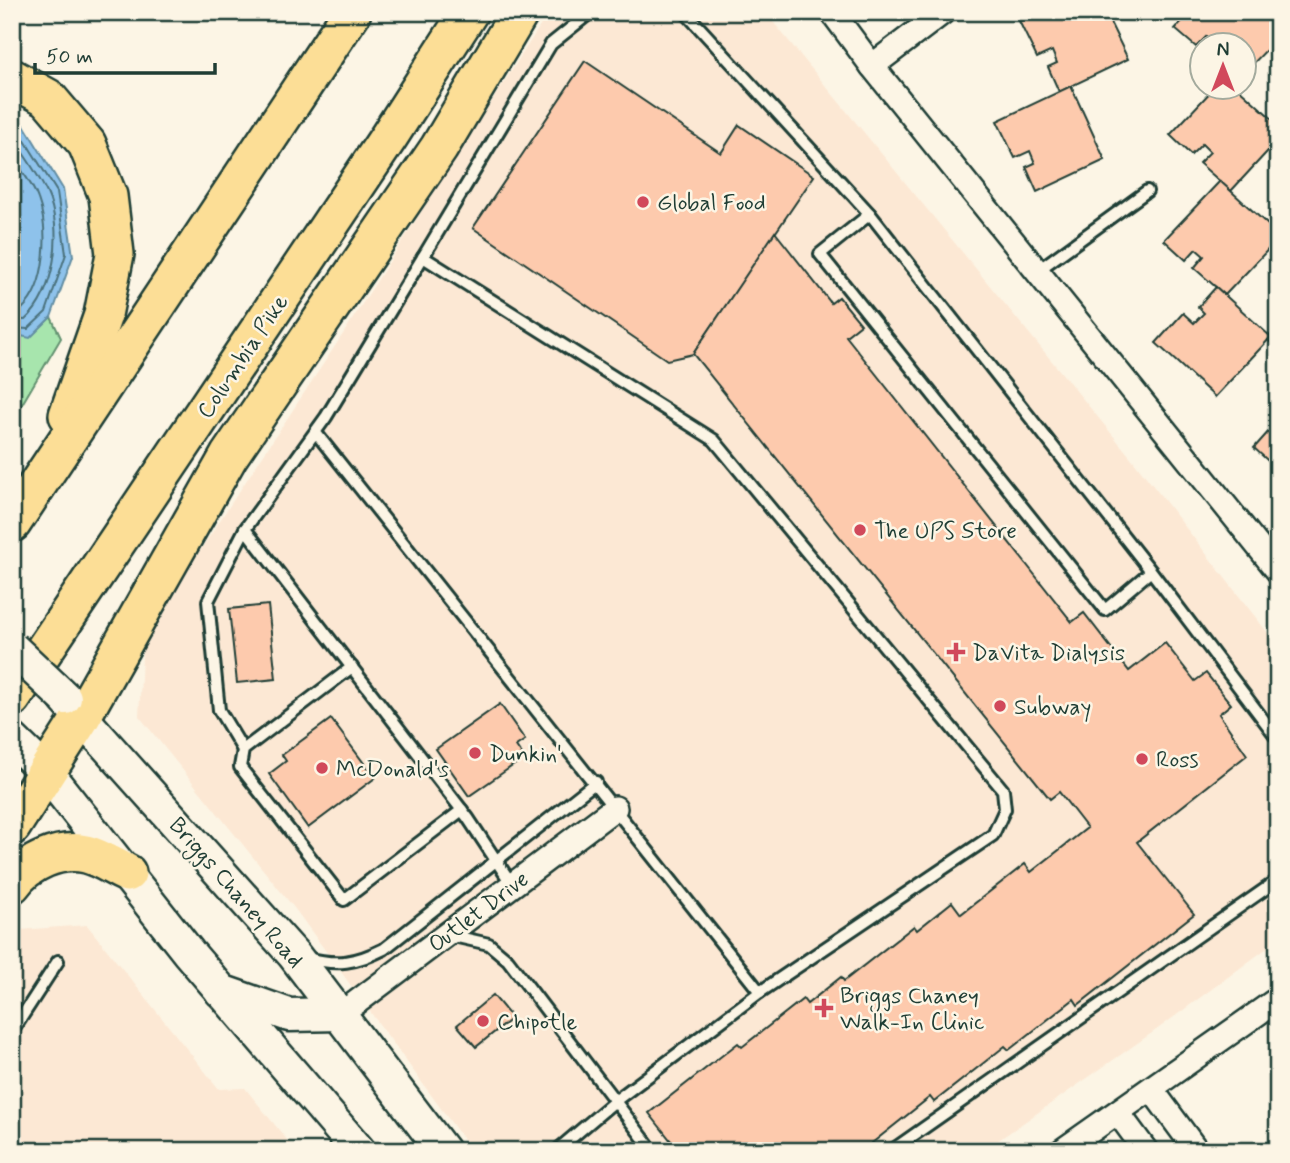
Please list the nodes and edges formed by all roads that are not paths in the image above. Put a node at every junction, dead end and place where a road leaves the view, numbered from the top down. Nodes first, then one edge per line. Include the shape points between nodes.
1 (352, 12) edge
2 (469, 12) edge
3 (520, 12) edge
4 (591, 12) edge
5 (685, 12) edge
6 (832, 12) edge
7 (943, 12) edge
8 (872, 66) junction
9 (12, 78) edge
10 (1147, 191) dead end
11 (870, 214) junction
12 (423, 257) junction
13 (1037, 271) junction
14 (316, 433) junction
15 (51, 463) junction
16 (12, 523) edge
17 (245, 529) junction
18 (1151, 571) junction
19 (1278, 571) edge
20 (12, 648) edge
21 (352, 667) junction
22 (12, 698) edge
23 (73, 708) junction
24 (1278, 738) edge
25 (243, 750) junction
26 (29, 755) edge
27 (596, 782) junction
28 (615, 808) junction
29 (462, 810) junction
30 (12, 826) edge
31 (496, 862) junction
32 (127, 873) junction
33 (1278, 880) edge
34 (12, 884) edge
35 (513, 886) junction
36 (447, 934) junction
37 (294, 955) junction
38 (58, 961) dead end
39 (220, 990) junction
40 (760, 992) junction
41 (1278, 999) edge
42 (341, 1014) junction
43 (12, 1032) edge
44 (1152, 1090) junction
45 (615, 1101) junction
46 (1118, 1112) junction
47 (359, 1151) edge
48 (443, 1151) edge
49 (556, 1151) edge
50 (653, 1151) edge
51 (891, 1151) edge
52 (1062, 1151) edge
53 (1146, 1151) edge
54 (1197, 1151) edge

1 - 15 highway
2 - 22 highway, Columbia Pike
3 - 23 highway via 439,148 229,456
4 - 12 lane via 551,44
5 - 11 lane
6 - 8 street
7 - 8 street
8 - 13 street
9 - 15 highway via 48,98 87,145 108,196 115,254 103,316
10 - 13 lane
11 - 18 lane
11 - 18 lane via 820,254 1105,610
12 - 14 lane
12 - 40 lane via 714,440 1003,790 1005,809 993,835
13 - 19 street
14 - 17 lane
14 - 27 lane
15 - 16 highway
17 - 21 lane
17 - 25 lane via 208,601 219,710
18 - 24 lane
20 - 23 main road, Briggs Chaney Road, bridge
21 - 25 lane
21 - 29 lane
23 - 26 highway
23 - 37 main road, Briggs Chaney Road
25 - 29 lane via 240,767 344,900
26 - 30 highway
26 - 32 main road
27 - 28 lane
27 - 31 lane
28 - 35 street, Outlet Drive
28 - 40 lane
29 - 31 lane
31 - 35 lane
31 - 37 lane via 384,949 358,962 331,964
32 - 34 highway via 85,854 51,856 22,870
32 - 39 main road
33 - 51 lane
35 - 36 street, Outlet Drive
36 - 42 street, Outlet Drive
36 - 45 lane via 489,944 508,960
37 - 42 main road, Briggs Chaney Road
38 - 43 lane
39 - 42 main road via 289,1015
39 - 47 main road
40 - 45 lane
41 - 44 street
42 - 48 main road, Briggs Chaney Road
44 - 46 street
44 - 54 street
45 - 49 lane
45 - 50 lane
46 - 52 street
46 - 53 street

